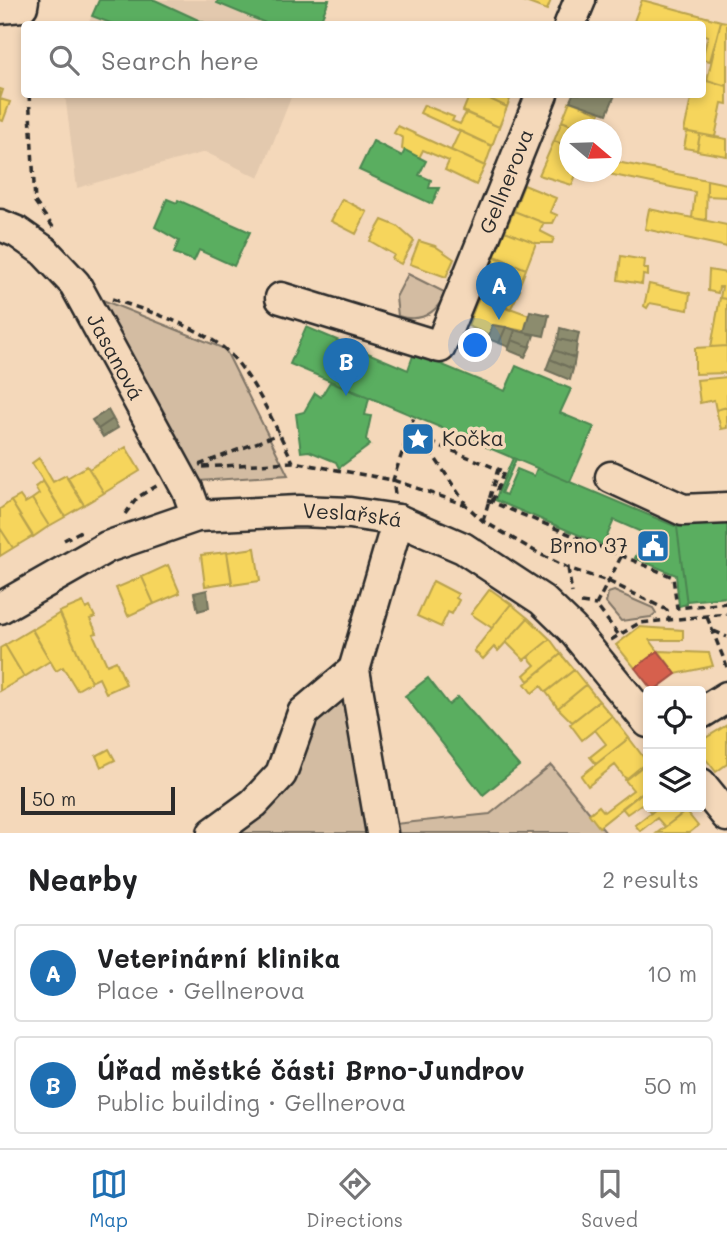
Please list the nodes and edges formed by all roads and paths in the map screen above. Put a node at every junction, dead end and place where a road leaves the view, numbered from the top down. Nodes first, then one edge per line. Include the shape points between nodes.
1 (23, 0) edge
2 (580, 0) edge
3 (0, 8) edge
4 (571, 21) edge
5 (29, 98) edge
6 (540, 98) edge
7 (35, 202) dead end
8 (0, 225) edge
9 (105, 296) dead end
10 (281, 298) dead end
11 (414, 417) dead end
12 (408, 433) junction
13 (279, 434) junction
14 (422, 438) junction
15 (293, 462) junction
16 (178, 473) junction
17 (611, 477) dead end
18 (393, 480) junction
19 (489, 501) junction
20 (466, 505) junction
21 (727, 508) edge
22 (197, 516) junction
23 (113, 519) dead end
24 (398, 520) junction
25 (483, 521) junction
26 (91, 527) dead end
27 (57, 545) dead end
28 (622, 555) junction
29 (568, 568) junction
30 (610, 582) junction
31 (572, 597) dead end
32 (577, 602) dead end
33 (727, 603) edge
34 (596, 605) junction
35 (0, 608) edge
36 (677, 608) junction
37 (667, 610) junction
38 (727, 614) edge
39 (707, 617) junction
40 (670, 621) junction
41 (712, 630) junction
42 (619, 634) junction
43 (727, 637) edge
44 (610, 642) dead end
45 (727, 667) edge
46 (354, 670) junction
47 (727, 697) edge
48 (706, 710) edge
49 (643, 716) edge
50 (706, 790) edge
51 (727, 816) edge
52 (213, 833) edge
53 (382, 833) edge

1 - 3 street via 22,6
2 - 4 street
5 - 7 path
6 - 10 street, Gellnerova via 440,346
8 - 16 street, Jasanová via 44,251 75,284
9 - 13 path via 220,344 254,387
11 - 12 path
12 - 14 path
12 - 18 path
13 - 15 path
13 - 15 path via 191,468
14 - 19 path via 498,469
14 - 20 path
15 - 18 path
16 - 22 street, Jasanová
16 - 23 path via 138,497 124,515
17 - 21 street via 683,510
18 - 20 path
18 - 24 path
19 - 25 path
19 - 28 path
20 - 25 path
22 - 24 street, Veslařská via 299,511
22 - 35 street, Veslařská via 107,547
24 - 46 street
24 - 49 street, Veslařská via 463,548 542,600 572,629
25 - 29 path
26 - 27 path
28 - 30 path
28 - 36 path via 673,577
29 - 30 path
29 - 31 path
30 - 34 path
30 - 37 path
32 - 34 path
33 - 36 path
34 - 42 path
36 - 37 path
37 - 40 path
38 - 39 path
39 - 40 path
39 - 41 path
40 - 42 path via 639,623
41 - 43 path
41 - 45 path
42 - 44 path
46 - 52 street via 303,713 281,774 254,803
46 - 53 street
47 - 48 street
50 - 51 street

